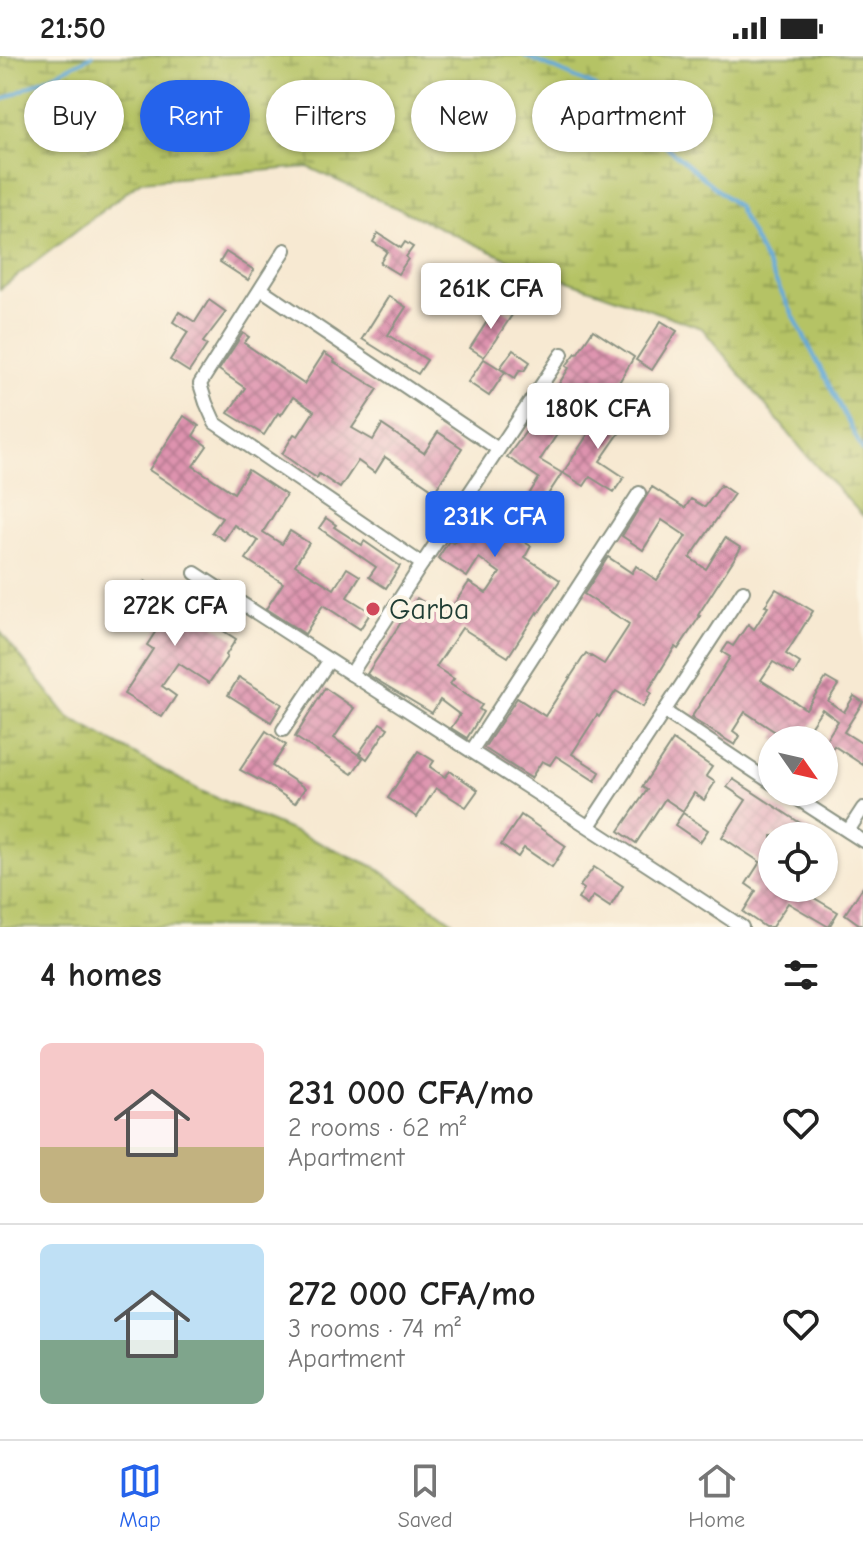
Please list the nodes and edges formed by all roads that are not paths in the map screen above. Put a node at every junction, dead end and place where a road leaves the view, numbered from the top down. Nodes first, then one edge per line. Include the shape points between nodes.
1 (285, 250) dead end
2 (261, 289) junction
3 (562, 354) dead end
4 (498, 449) junction
5 (639, 493) dead end
6 (422, 564) junction
7 (195, 573) dead end
8 (743, 591) dead end
9 (329, 661) junction
10 (351, 674) junction
11 (664, 711) junction
12 (283, 730) dead end
13 (472, 750) junction
14 (758, 774) edge
15 (809, 806) edge
16 (863, 808) edge
17 (589, 826) junction
18 (848, 831) junction
19 (863, 841) edge
20 (742, 927) edge

1 - 2 street
2 - 4 street
2 - 6 street via 200,384 215,423
3 - 4 street
4 - 6 street
5 - 13 street
6 - 10 street
7 - 9 street
8 - 11 street
9 - 10 street
9 - 12 street
10 - 13 street
11 - 14 street
11 - 17 street
13 - 17 street
15 - 18 street
16 - 18 street
17 - 20 street
18 - 19 street

